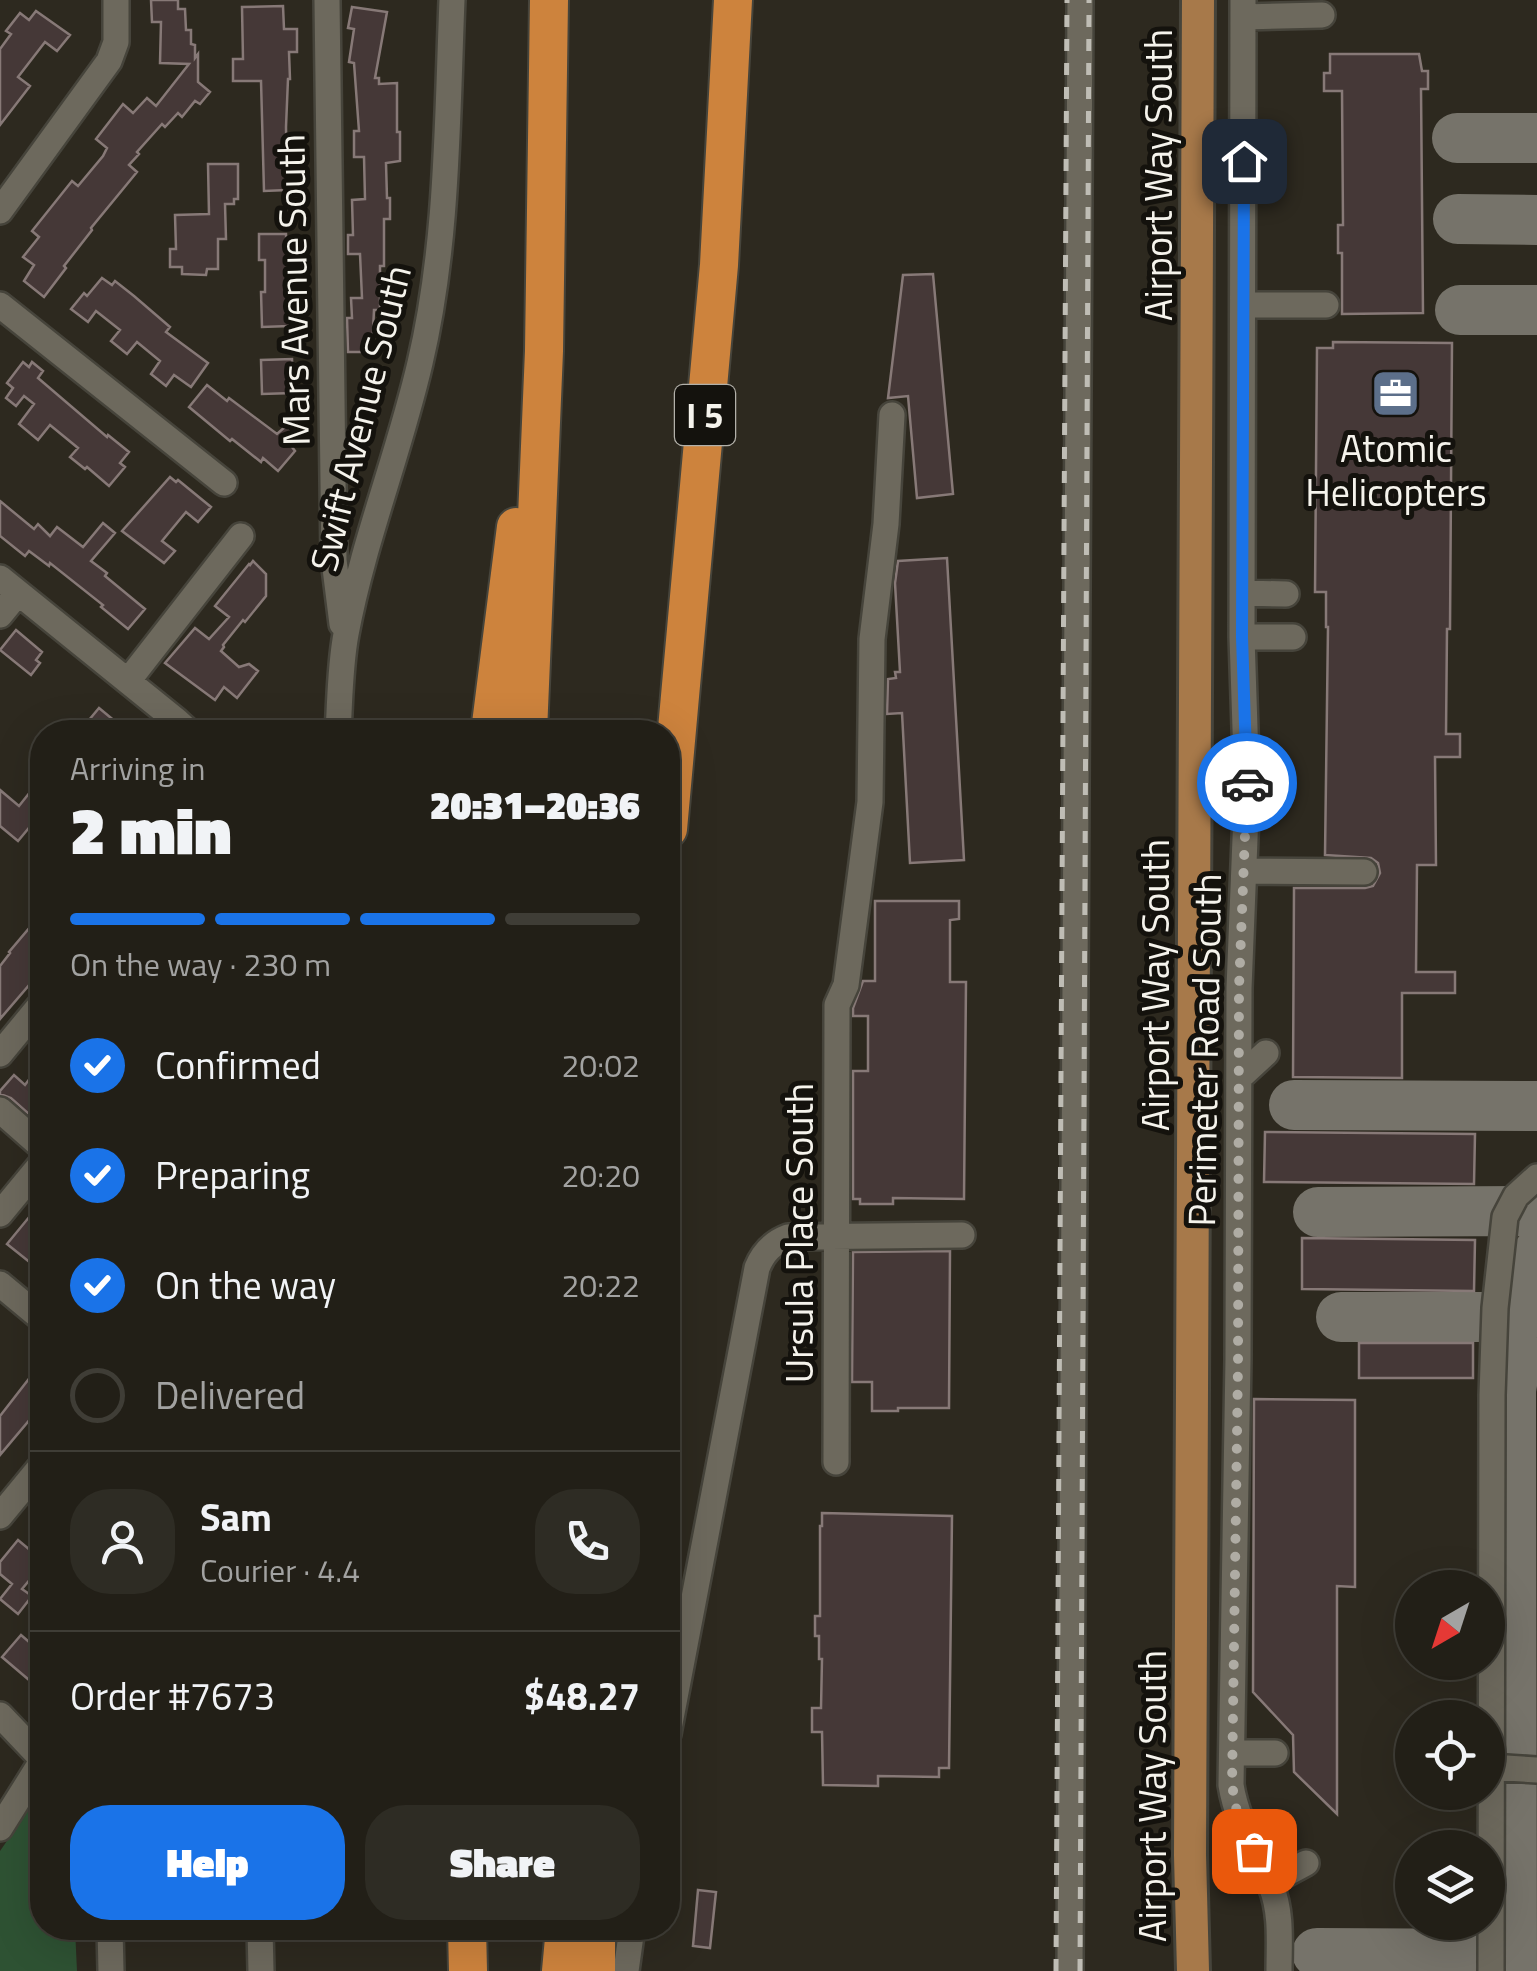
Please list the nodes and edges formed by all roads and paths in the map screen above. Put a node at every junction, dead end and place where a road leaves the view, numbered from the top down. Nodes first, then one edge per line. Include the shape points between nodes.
1 (116, 0) edge
2 (327, 0) edge
3 (452, 0) edge
4 (549, 0) edge
5 (732, 0) edge
6 (1080, 0) edge
7 (1198, 0) edge
8 (1243, 8) edge
9 (1322, 16) dead end
10 (0, 211) edge
11 (0, 305) edge
12 (1244, 305) junction
13 (1326, 305) dead end
14 (544, 352) junction
15 (892, 414) dead end
16 (224, 483) dead end
17 (241, 536) dead end
18 (9, 585) edge
19 (1243, 593) junction
20 (1286, 594) dead end
21 (0, 615) edge
22 (1292, 636) dead end
23 (1242, 637) junction
24 (345, 638) junction
25 (128, 680) junction
26 (175, 720) edge
27 (339, 720) edge
28 (491, 720) edge
29 (529, 720) edge
30 (678, 720) edge
31 (1244, 871) junction
32 (1364, 872) dead end
33 (30, 1017) edge
34 (1266, 1053) dead end
35 (0, 1054) edge
36 (1240, 1077) junction
37 (0, 1110) edge
38 (30, 1136) edge
39 (1537, 1176) edge
40 (30, 1177) edge
41 (0, 1214) edge
42 (836, 1236) junction
43 (962, 1236) dead end
44 (0, 1284) edge
45 (30, 1309) edge
46 (836, 1462) dead end
47 (30, 1478) edge
48 (2, 1509) edge
49 (680, 1670) edge
50 (1492, 1700) edge
51 (0, 1715) edge
52 (30, 1747) edge
53 (1232, 1753) junction
54 (1276, 1753) dead end
55 (1505, 1768) edge
56 (1537, 1770) edge
57 (30, 1779) edge
58 (1492, 1810) edge
59 (0, 1828) edge
60 (1306, 1864) dead end
61 (1269, 1883) junction
62 (110, 1940) edge
63 (260, 1940) edge
64 (467, 1940) edge
65 (564, 1940) edge
66 (596, 1940) edge
67 (630, 1940) edge
68 (111, 1971) edge
69 (260, 1971) edge
70 (468, 1971) edge
71 (561, 1971) edge
72 (596, 1971) edge
73 (626, 1971) edge
74 (1070, 1971) edge
75 (1193, 1971) edge
76 (1279, 1971) edge
77 (1491, 1971) edge

1 - 10 street via 109,61
2 - 24 street, Mars Avenue South via 334,560
3 - 24 street, Swift Avenue South via 434,293
4 - 14 highway
5 - 30 highway, I 5 via 719,265
6 - 74 street
7 - 75 main road, Airport Way South
8 - 9 street
8 - 12 street, Perimeter Road South
11 - 16 street
12 - 13 street
12 - 19 street, Perimeter Road South
14 - 28 highway
14 - 29 highway
15 - 42 street, Ursula Place South via 872,638 870,802 846,985 837,1005
17 - 25 street
18 - 21 street
18 - 25 street
19 - 20 street
19 - 23 street, Perimeter Road South
22 - 23 street
23 - 31 street, Perimeter Road South
24 - 27 street, Swift Avenue South
25 - 26 street
31 - 32 street
31 - 36 street, Perimeter Road South
33 - 35 street
34 - 36 street
36 - 53 street, Perimeter Road South
37 - 38 street
39 - 50 street via 1504,1218 1495,1308
40 - 41 street
42 - 43 street
42 - 46 street, Ursula Place South
42 - 49 street via 788,1236 756,1268
44 - 45 street
47 - 48 street
51 - 52 street
53 - 54 street
53 - 61 street, Perimeter Road South via 1238,1818
55 - 56 street
57 - 59 street
58 - 77 street
60 - 61 street
61 - 76 street, Perimeter Road South via 1280,1919
62 - 68 street
63 - 69 street
64 - 70 highway
65 - 71 highway
66 - 72 highway
67 - 73 street

